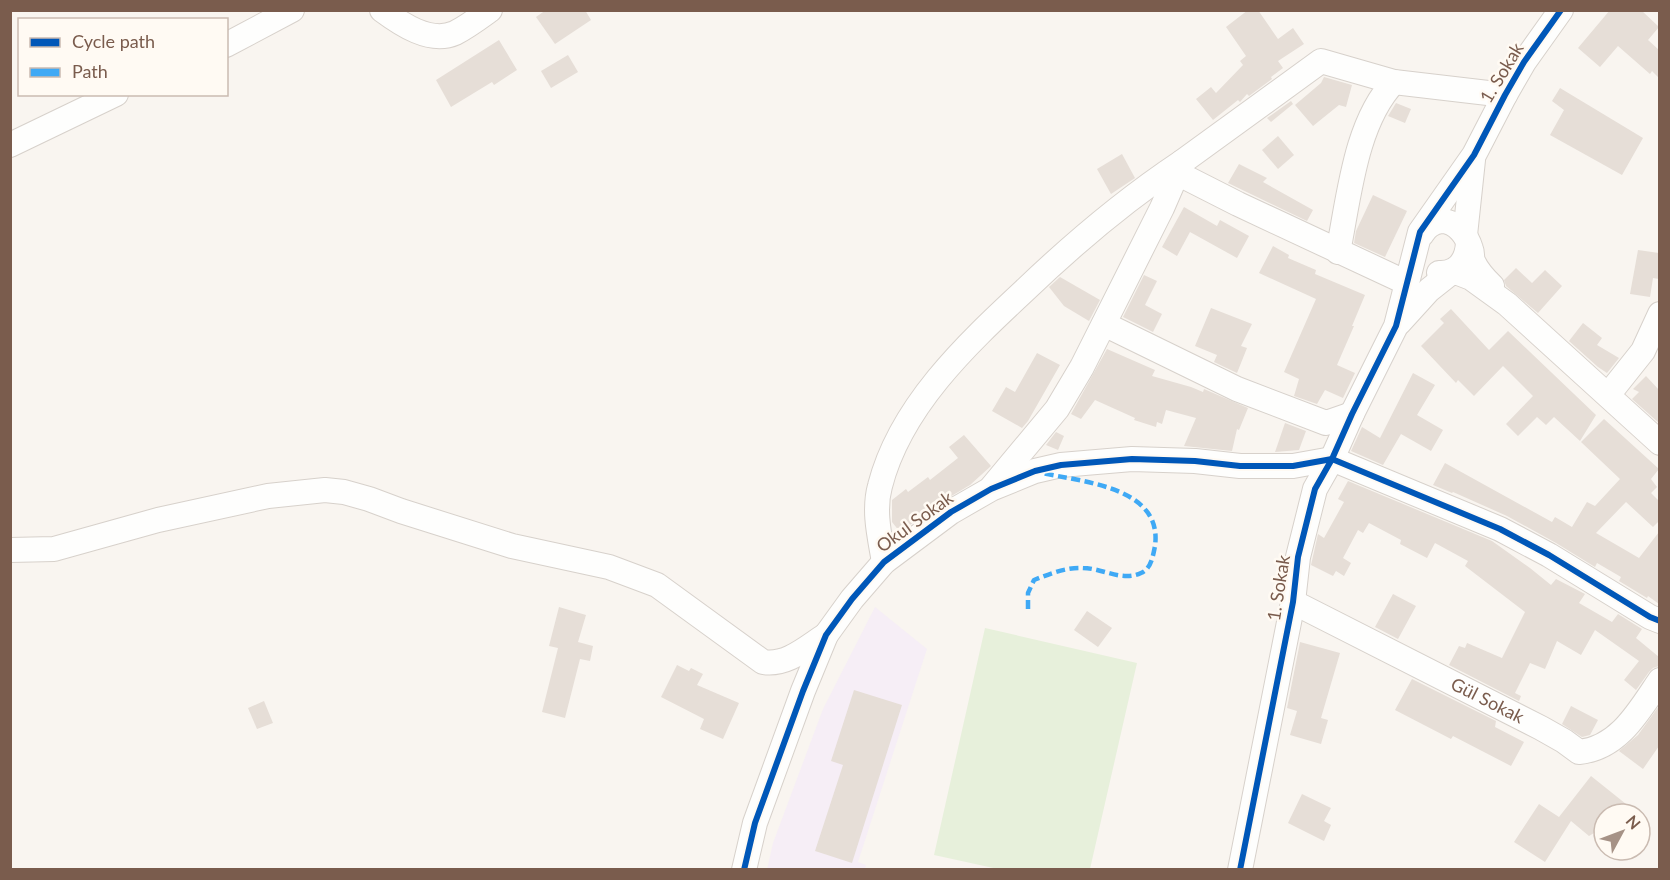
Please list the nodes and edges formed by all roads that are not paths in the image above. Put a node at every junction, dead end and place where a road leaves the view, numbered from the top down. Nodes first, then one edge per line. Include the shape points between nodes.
1 (292, 10) edge
2 (382, 10) edge
3 (490, 10) edge
4 (1561, 10) edge
5 (228, 44) edge
6 (1394, 82) junction
7 (1505, 94) junction
8 (112, 96) edge
9 (10, 145) edge
10 (1474, 154) junction
11 (1180, 168) junction
12 (1466, 239) junction
13 (1417, 241) junction
14 (1338, 252) junction
15 (1453, 271) junction
16 (1407, 283) junction
17 (1507, 304) junction
18 (1659, 314) edge
19 (1104, 324) junction
20 (1396, 326) junction
21 (1608, 395) junction
22 (1352, 414) junction
23 (1659, 443) edge
24 (1332, 459) junction
25 (990, 489) junction
26 (10, 550) edge
27 (884, 562) junction
28 (1293, 602) junction
29 (1659, 621) edge
30 (826, 635) junction
31 (1659, 680) edge
32 (744, 870) edge
33 (1240, 870) edge

1 - 5 street
2 - 3 street via 405,26 439,36 453,34
4 - 7 street, 1. Sokak
6 - 7 street
6 - 11 street via 1321,61
6 - 14 street via 1382,94 1356,159
7 - 10 street, 1. Sokak
8 - 9 street
10 - 12 street
10 - 13 street
11 - 14 street
11 - 19 street
11 - 27 street via 1118,207 1042,273 976,336 936,383 909,421 879,488 877,520
12 - 13 street via 1451,223 1443,221 1425,228
12 - 15 street via 1465,260
12 - 17 street via 1478,271
13 - 15 street via 1422,264 1436,273
13 - 16 street
14 - 16 street
15 - 17 street via 1471,278
15 - 20 street
16 - 20 street
17 - 21 street
18 - 21 street via 1644,351
19 - 22 street via 1237,389 1326,423
19 - 25 street via 1057,409
20 - 22 street, 1. Sokak
21 - 23 street
22 - 24 street, 1. Sokak
24 - 25 street, Okul Sokak via 1293,466 1132,459 1061,465
24 - 28 street, 1. Sokak via 1310,507
24 - 29 street via 1500,529
25 - 27 street, Okul Sokak via 951,512
26 - 30 street via 54,549 257,498 325,490 369,499 512,546 631,574 657,585 764,662 787,660
27 - 30 street, Okul Sokak
28 - 31 street, Gül Sokak via 1541,728 1579,752 1594,751 1618,735
28 - 33 street, 1. Sokak
30 - 32 street, Okul Sokak via 755,823

